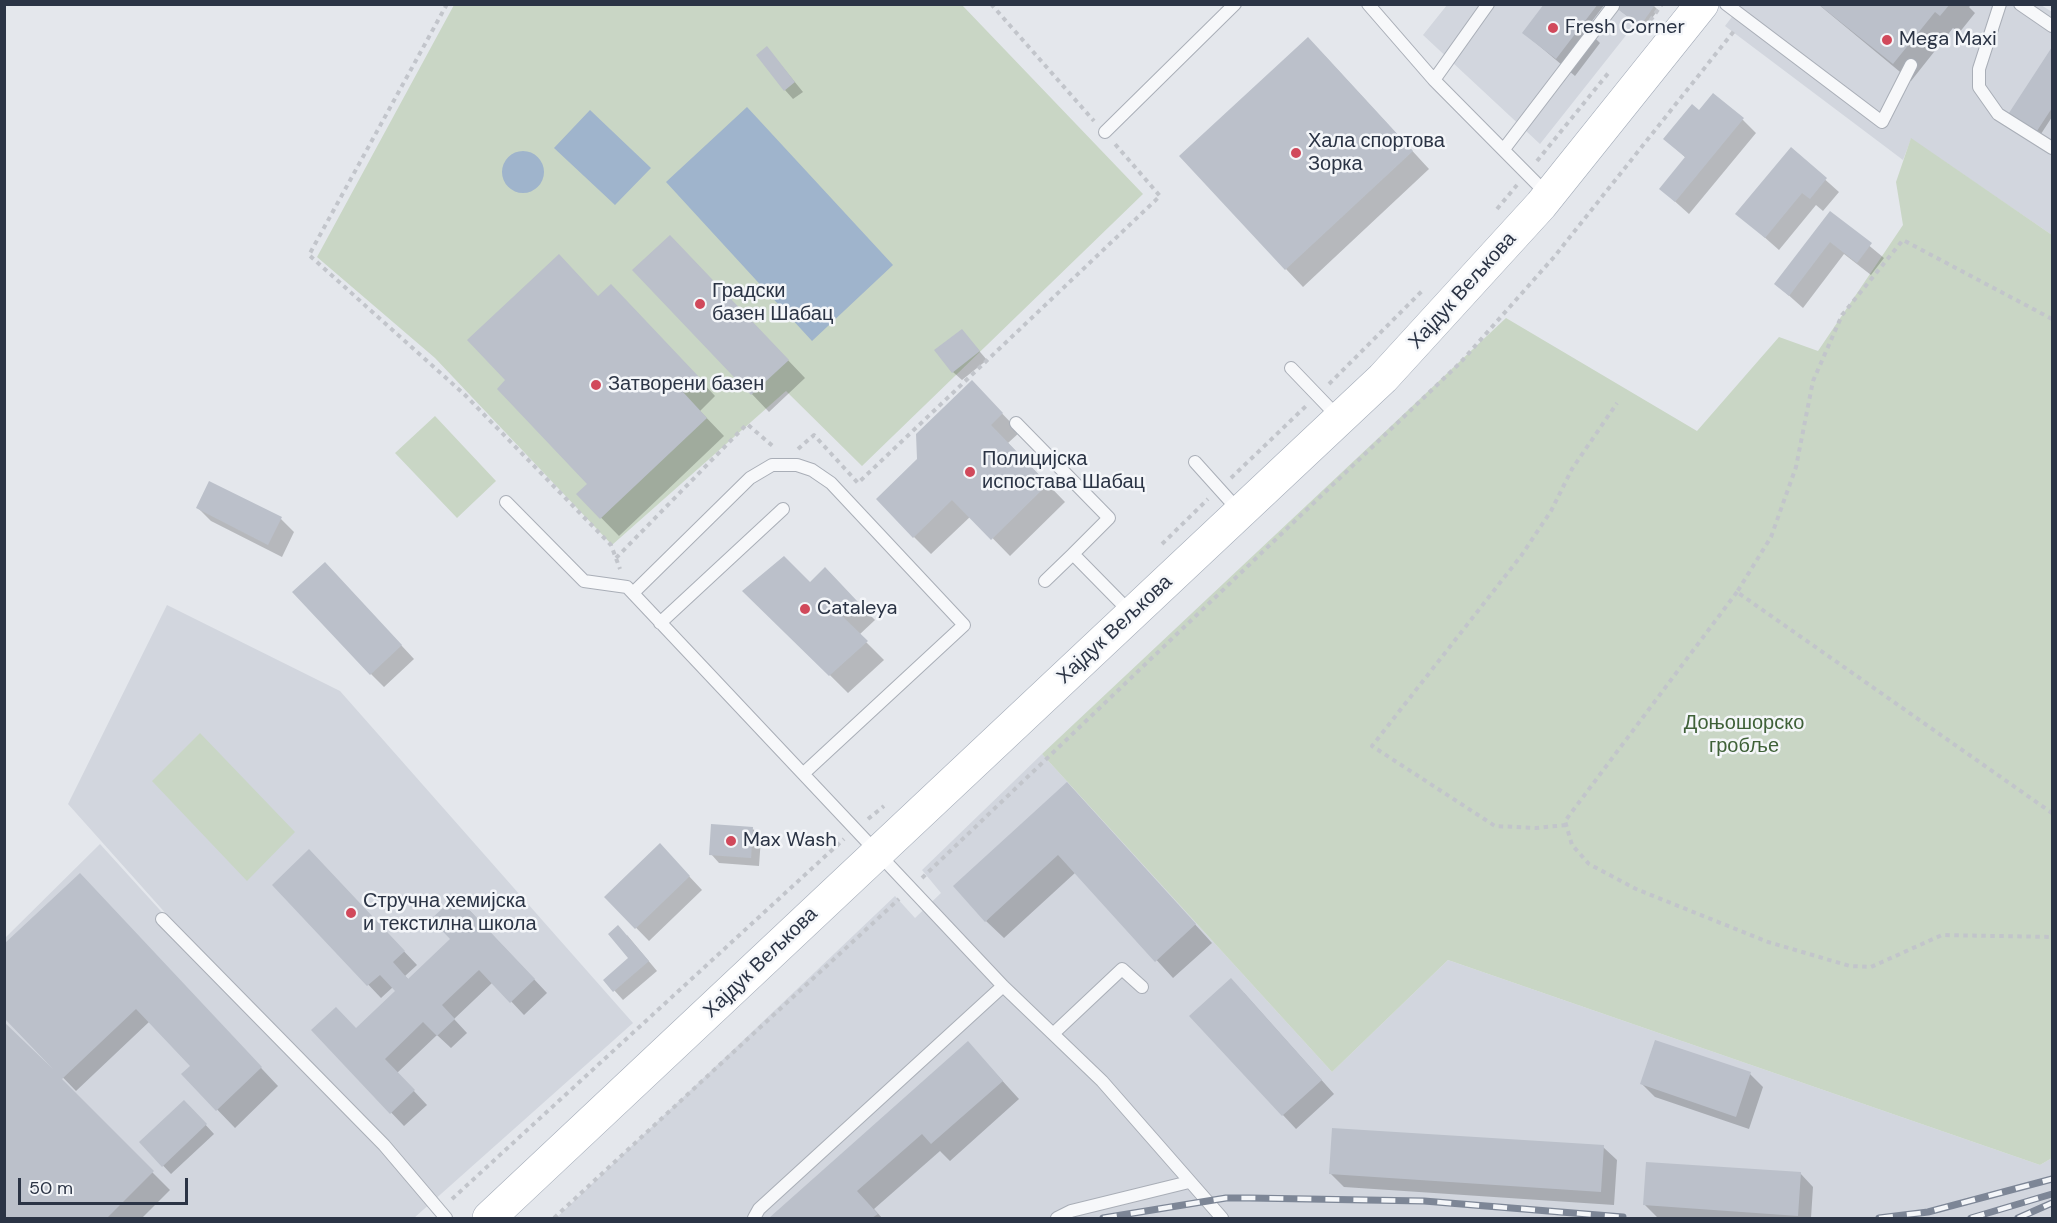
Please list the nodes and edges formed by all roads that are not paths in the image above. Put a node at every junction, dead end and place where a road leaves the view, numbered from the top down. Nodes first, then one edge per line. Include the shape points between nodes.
1 (1235, 4) edge
2 (1368, 4) edge
3 (1488, 4) edge
4 (1702, 4) edge
5 (1726, 4) edge
6 (2000, 4) edge
7 (2020, 4) edge
8 (1613, 6) dead end
9 (2052, 26) edge
10 (1911, 65) dead end
11 (1434, 80) junction
12 (1105, 132) road end
13 (2052, 148) edge
14 (1504, 149) junction
15 (1538, 184) junction
16 (1291, 368) dead end
17 (1341, 419) junction
18 (1016, 423) dead end
19 (1195, 462) dead end
20 (506, 502) dead end
21 (783, 508) dead end
22 (1241, 513) junction
23 (1073, 554) junction
24 (1045, 581) dead end
25 (630, 590) junction
26 (1132, 614) junction
27 (660, 623) junction
28 (804, 773) junction
29 (879, 852) junction
30 (162, 918) dead end
31 (1003, 986) junction
32 (1142, 987) dead end
33 (1054, 1033) junction
34 (1189, 1182) junction
35 (442, 1215) edge
36 (489, 1218) edge
37 (754, 1218) edge
38 (1057, 1218) edge
39 (1222, 1218) edge

1 - 12 lane
2 - 11 lane
3 - 11 lane
4 - 15 main road, Хајдук Вељкова
5 - 10 lane via 1882,122
6 - 13 lane via 1979,69 1979,87 1998,114
7 - 9 lane
8 - 14 lane
11 - 14 lane
14 - 15 lane
15 - 17 main road, Хајдук Вељкова via 1443,314
16 - 17 lane
17 - 22 main road, Хајдук Вељкова
18 - 23 lane via 1109,518
19 - 22 lane
20 - 25 lane via 584,581
21 - 27 lane
22 - 26 main road, Хајдук Вељкова
23 - 24 lane
23 - 26 lane
25 - 27 lane
25 - 28 lane via 750,478 772,465 797,465 831,483 964,625
26 - 29 main road, Хајдук Вељкова
27 - 28 lane
28 - 29 lane
29 - 31 lane
29 - 36 main road, Хајдук Вељкова
30 - 35 lane
31 - 33 lane
31 - 37 lane via 759,1209
32 - 33 lane via 1122,969
33 - 34 lane via 1102,1081
34 - 38 lane via 1071,1211
34 - 39 lane

